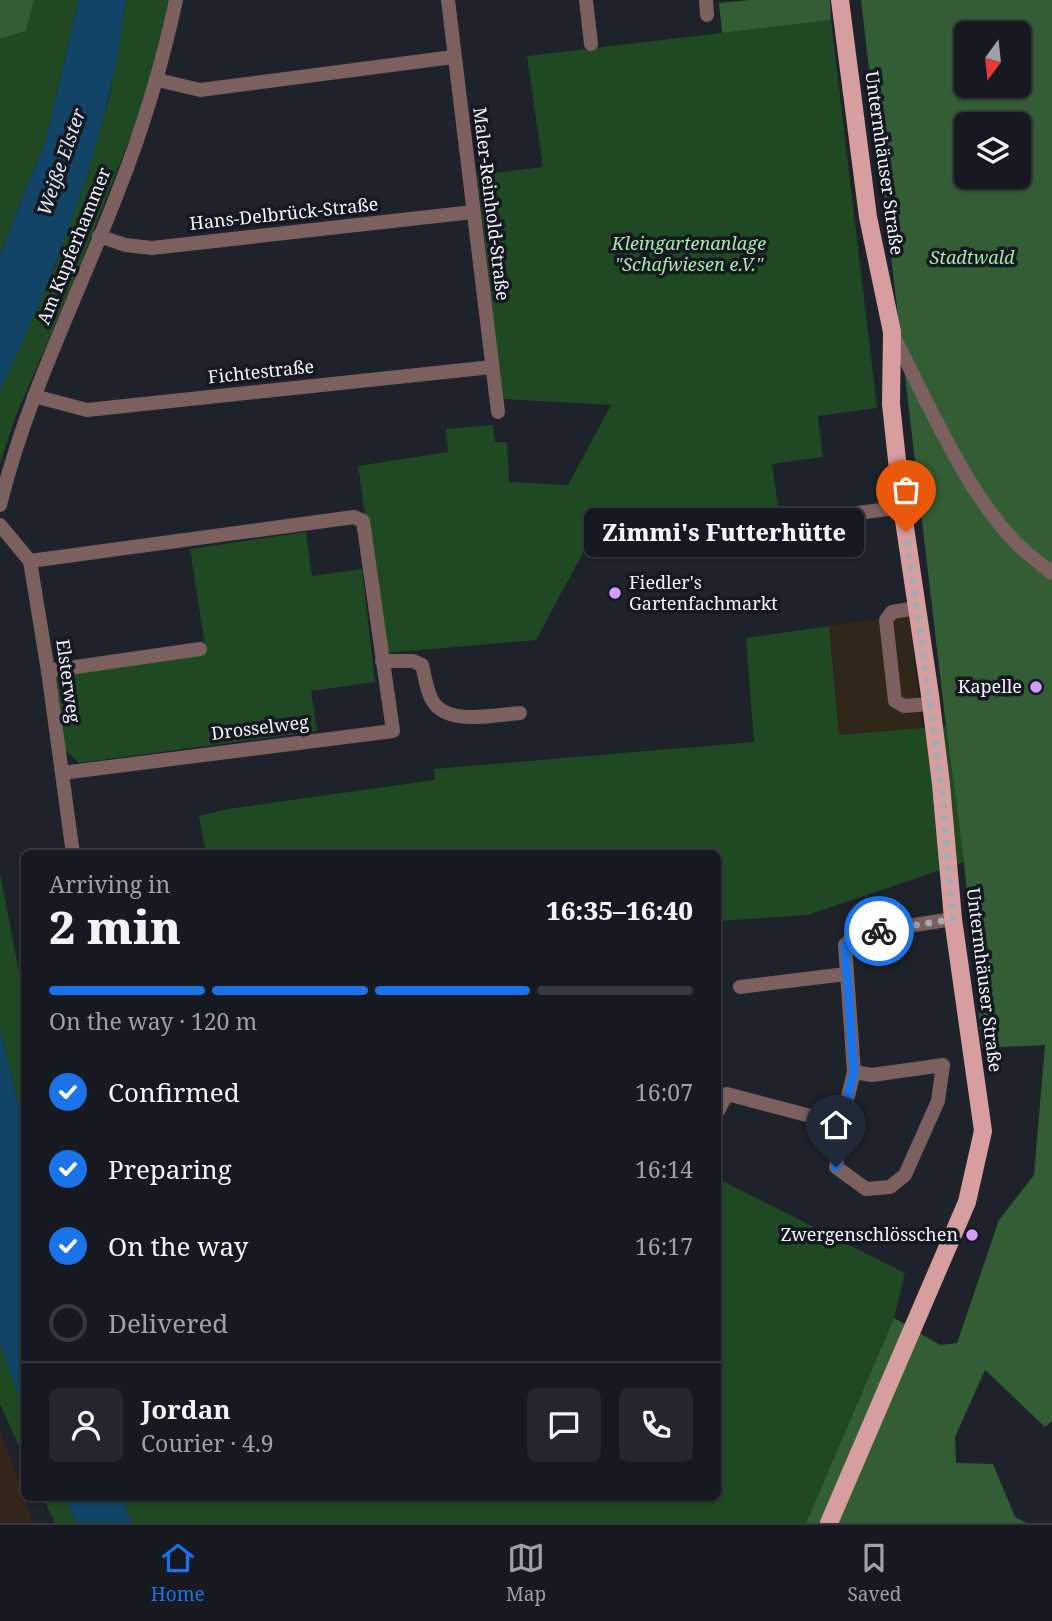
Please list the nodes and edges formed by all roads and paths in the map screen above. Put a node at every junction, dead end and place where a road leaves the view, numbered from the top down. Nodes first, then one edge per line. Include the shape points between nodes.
1 (176, 0) edge
2 (448, 0) edge
3 (586, 0) edge
4 (706, 0) edge
5 (840, 0) edge
6 (707, 15) dead end
7 (591, 44) dead end
8 (453, 57) junction
9 (158, 80) junction
10 (474, 212) junction
11 (99, 236) junction
12 (892, 332) junction
13 (492, 367) junction
14 (34, 396) junction
15 (498, 412) dead end
16 (0, 505) edge
17 (902, 507) junction
18 (0, 525) edge
19 (736, 530) dead end
20 (30, 561) junction
21 (1052, 573) edge
22 (917, 608) junction
23 (200, 649) dead end
24 (382, 661) junction
25 (48, 671) junction
26 (931, 704) junction
27 (520, 713) dead end
28 (62, 773) junction
29 (72, 850) edge
30 (953, 919) junction
31 (846, 974) junction
32 (740, 987) dead end
33 (854, 1072) junction
34 (721, 1098) edge
35 (841, 1124) junction
36 (829, 1523) edge

1 - 9 street, Am Kupferhammer
2 - 8 street, Maler-Reinhold-Straße
3 - 7 street
4 - 6 street
5 - 12 main road, Untermhäuser Straße via 868,218
8 - 9 street via 200,90
8 - 10 street, Maler-Reinhold-Straße
9 - 11 street, Am Kupferhammer
10 - 11 street, Hans-Delbrück-Straße via 152,248
10 - 13 street, Maler-Reinhold-Straße
11 - 14 street, Am Kupferhammer
12 - 17 main road, Untermhäuser Straße via 891,404
12 - 21 street, Untermhäuser Straße via 956,457 986,504 1015,542
13 - 14 street, Fichtestraße via 87,410
13 - 15 street, Maler-Reinhold-Straße
14 - 16 street, Am Kupferhammer via 12,454
17 - 19 street
17 - 22 main road, Untermhäuser Straße
18 - 20 street
20 - 24 street, Drosselweg via 354,517 363,521
20 - 25 street, Elsterweg
22 - 26 main road, Untermhäuser Straße
22 - 26 street via 892,611 886,620 895,701 904,706
23 - 25 street
24 - 27 street via 413,660 422,665 431,699 454,717
24 - 28 street, Drosselweg via 393,731
25 - 28 street, Elsterweg
26 - 30 main road, Untermhäuser Straße
28 - 29 street, Elsterweg
30 - 31 street via 856,934 845,946
30 - 36 main road, Untermhäuser Straße via 983,1131 967,1202
31 - 32 street
31 - 33 street
33 - 35 street
33 - 35 street via 872,1075 943,1066 938,1101 905,1175 890,1187 866,1189 836,1167
34 - 35 street via 723,1090

